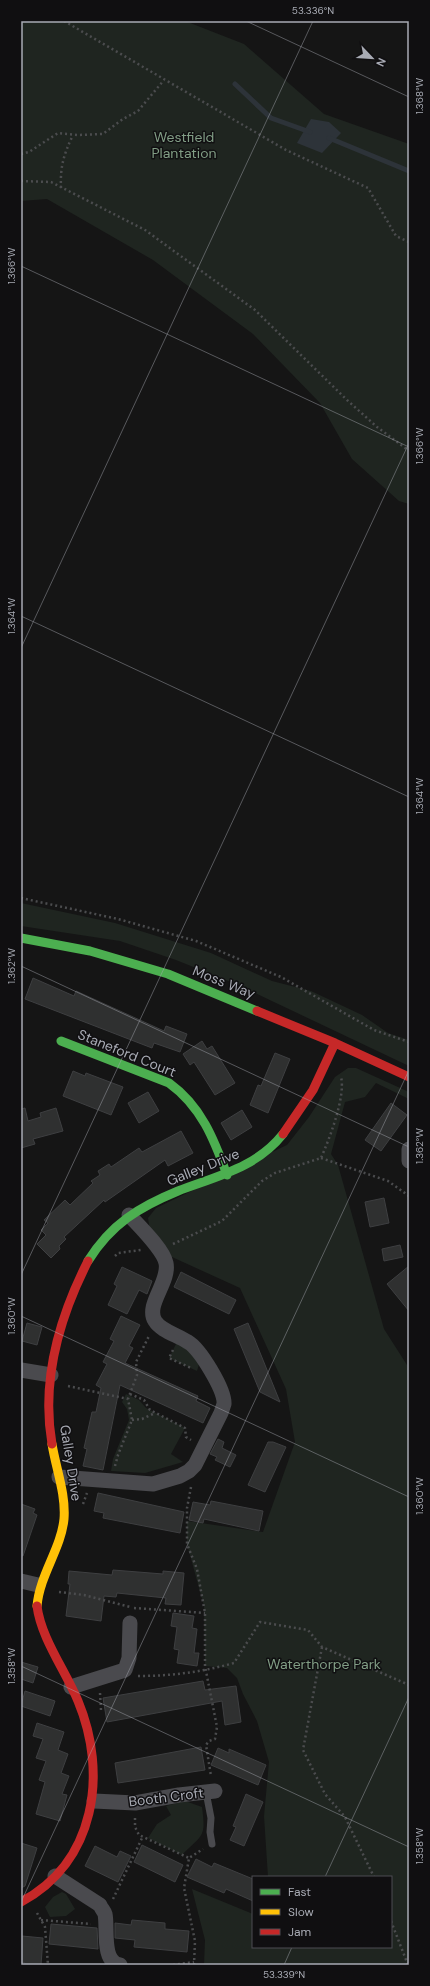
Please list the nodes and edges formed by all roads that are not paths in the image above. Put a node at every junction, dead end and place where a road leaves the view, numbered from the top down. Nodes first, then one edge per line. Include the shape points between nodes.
1 (21, 938) edge
2 (61, 1041) dead end
3 (336, 1043) junction
4 (409, 1077) edge
5 (409, 1149) edge
6 (409, 1162) edge
7 (227, 1175) junction
8 (129, 1214) junction
9 (21, 1370) edge
10 (51, 1379) junction
11 (59, 1477) junction
12 (21, 1581) edge
13 (38, 1585) junction
14 (130, 1623) dead end
15 (72, 1687) junction
16 (210, 1792) joint
17 (94, 1801) junction
18 (212, 1844) road end
19 (55, 1876) junction
20 (25, 1900) edge
21 (120, 1965) edge

1 - 3 street, Moss Way via 90,951 168,974
2 - 7 street, Staneford Court via 169,1083 180,1090 199,1112 213,1138
3 - 4 street, Moss Way
3 - 7 street, Galley Drive via 301,1110 279,1140 256,1160
5 - 6 street
7 - 8 street, Galley Drive via 178,1191
8 - 10 street, Galley Drive via 93,1251 62,1326
8 - 11 street via 159,1249 166,1262 167,1274 152,1308 154,1319 156,1323 197,1348 205,1359 224,1404 194,1465 180,1476 153,1484
9 - 10 street
10 - 11 street, Galley Drive via 50,1431
11 - 13 street, Galley Drive via 64,1521
12 - 13 street
13 - 15 street, Galley Drive via 39,1622
14 - 15 street via 129,1658 125,1670
15 - 17 street, Galley Drive via 88,1728 96,1780
16 - 17 street, Booth Croft via 135,1803
16 - 18 lane
17 - 19 street, Galley Drive via 86,1828 74,1854
19 - 20 street, Galley Drive
19 - 21 street via 100,1905 105,1919 108,1954 112,1961

